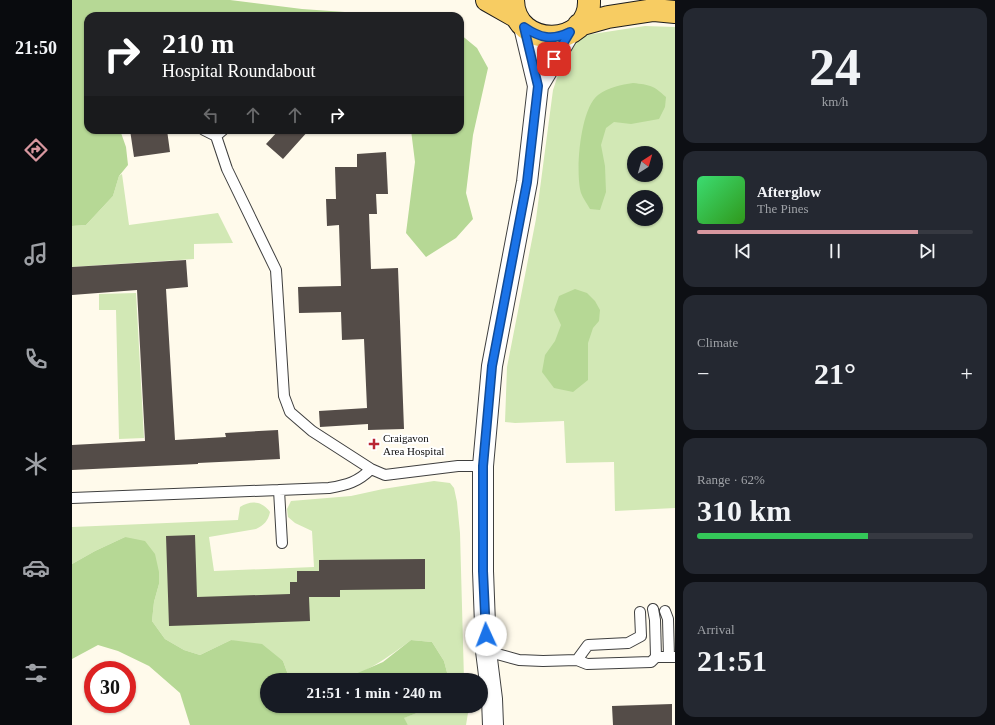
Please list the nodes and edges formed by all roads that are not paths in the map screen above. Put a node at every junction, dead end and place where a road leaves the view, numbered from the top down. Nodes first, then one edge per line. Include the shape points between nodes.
1 (487, 0) edge
2 (589, 0) edge
3 (630, 0) edge
4 (654, 10) junction
5 (675, 12) edge
6 (518, 15) edge
7 (574, 29) junction
8 (538, 86) junction
9 (220, 134) edge
10 (483, 466) junction
11 (371, 469) junction
12 (279, 490) junction
13 (72, 498) edge
14 (282, 543) dead end
15 (653, 609) dead end
16 (665, 611) dead end
17 (640, 612) dead end
18 (486, 651) junction
19 (656, 657) junction
20 (672, 657) edge
21 (577, 660) junction
22 (493, 725) edge

1 - 6 main road
2 - 7 main road via 590,6 584,20
3 - 4 main road
4 - 5 main road
4 - 7 main road via 608,17
6 - 7 main road via 534,34 546,37 561,37
6 - 8 street
7 - 8 street
8 - 10 street via 527,182 492,366
9 - 11 lane via 227,169 276,270 284,396 290,412 312,431
10 - 11 lane via 458,466 385,474
10 - 18 street
11 - 12 lane via 348,485
12 - 13 lane
12 - 14 lane
15 - 19 lane
16 - 20 lane
17 - 21 lane via 641,636 628,643 588,645
18 - 21 lane via 519,660
18 - 22 street
19 - 20 lane
19 - 21 lane via 651,662 587,664

